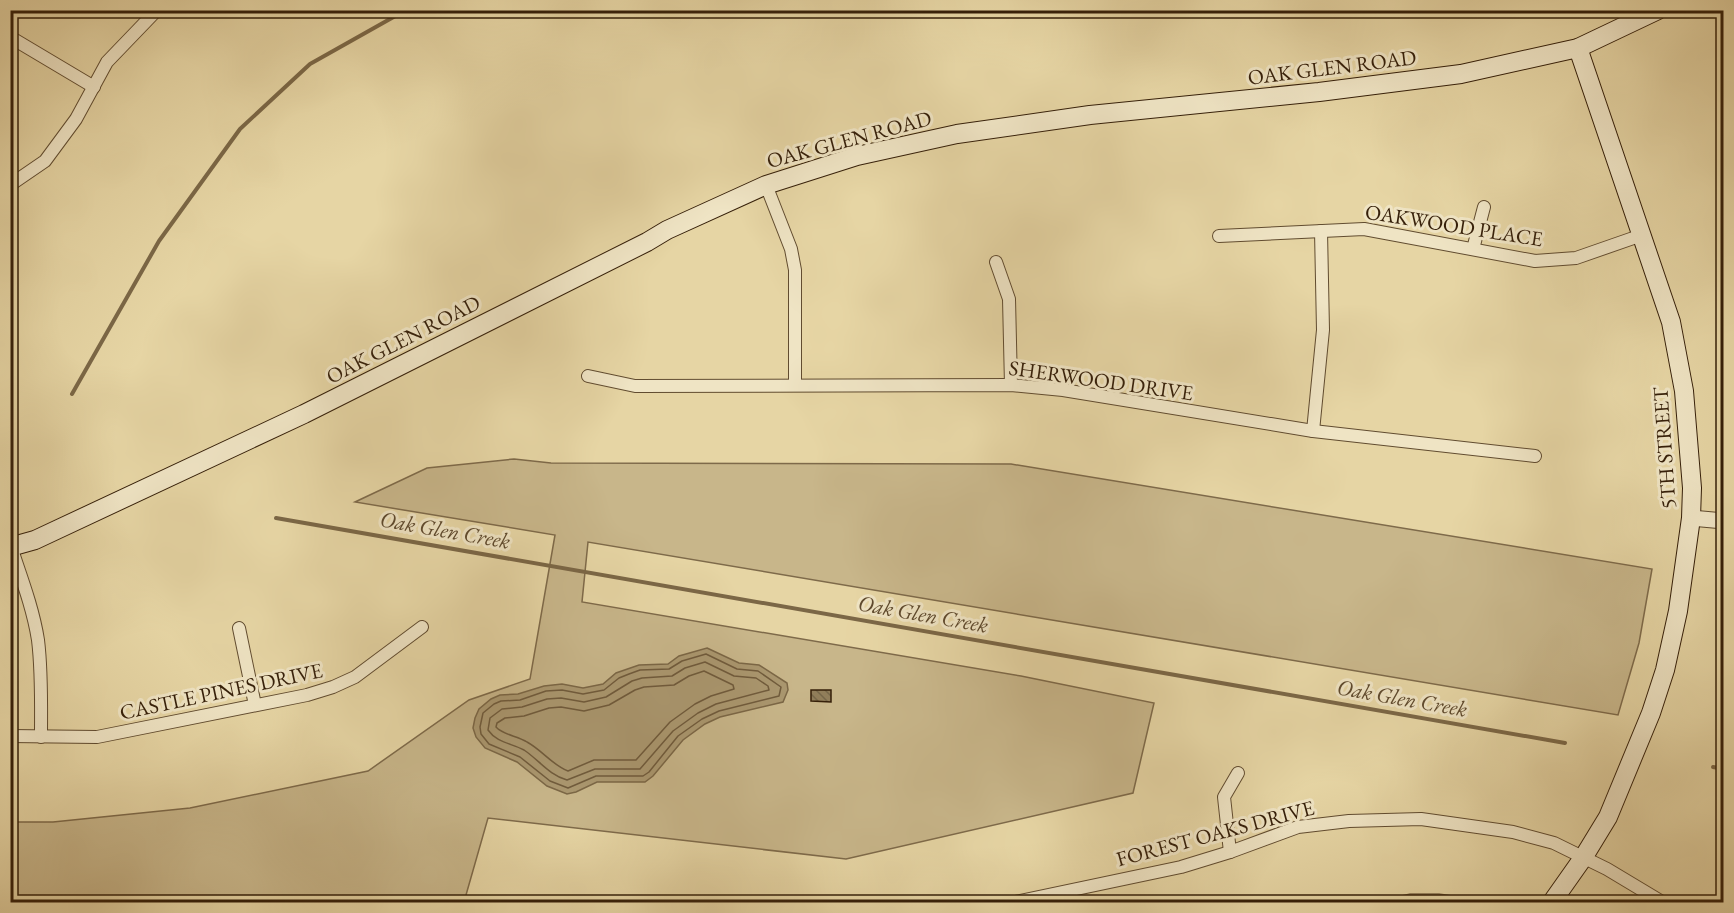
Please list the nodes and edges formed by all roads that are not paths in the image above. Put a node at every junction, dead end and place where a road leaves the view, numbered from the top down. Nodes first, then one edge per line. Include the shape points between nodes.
1 (157, 10) edge
2 (1658, 10) edge
3 (10, 37) edge
4 (1578, 48) junction
5 (94, 87) junction
6 (766, 184) junction
7 (10, 185) edge
8 (1484, 207) dead end
9 (1321, 231) junction
10 (1642, 235) junction
11 (1220, 236) dead end
12 (1473, 249) junction
13 (996, 262) dead end
14 (588, 376) dead end
15 (795, 385) junction
16 (1011, 385) junction
17 (1313, 431) junction
18 (1535, 456) dead end
19 (1691, 518) junction
20 (1724, 521) edge
21 (11, 547) edge
22 (422, 627) dead end
23 (239, 628) dead end
24 (255, 705) junction
25 (10, 736) edge
26 (41, 737) junction
27 (1238, 772) dead end
28 (1230, 852) junction
29 (1583, 858) junction
30 (1015, 903) edge
31 (1552, 903) edge
32 (1662, 903) edge

1 - 5 street via 107,62
2 - 4 main road, OAK GLEN ROAD
3 - 5 street
4 - 6 main road, OAK GLEN ROAD via 1461,74 1090,115 957,134 857,156
4 - 10 main road, 5TH STREET
5 - 7 street via 76,120 45,161
6 - 15 street via 795,270
6 - 21 main road, OAK GLEN ROAD via 304,414 55,531
8 - 12 street
9 - 11 street, OAKWOOD PLACE
9 - 12 street, OAKWOOD PLACE via 1364,229
9 - 17 street via 1323,330
10 - 12 street, OAKWOOD PLACE via 1576,258 1534,261
10 - 19 main road, 5TH STREET via 1671,322 1684,391
13 - 16 street via 1009,298
14 - 15 street, SHERWOOD DRIVE via 635,386
15 - 16 street, SHERWOOD DRIVE
16 - 17 street, SHERWOOD DRIVE
17 - 18 street, SHERWOOD DRIVE
19 - 20 street
19 - 29 main road, 5TH STREET via 1678,611 1652,713 1608,817
21 - 26 street via 38,641
22 - 24 street, CASTLE PINES DRIVE via 355,677 307,695
23 - 24 street
24 - 26 street, CASTLE PINES DRIVE via 98,737
25 - 26 street, CASTLE PINES DRIVE
27 - 28 street via 1224,797
28 - 29 street, FOREST OAKS DRIVE via 1298,827 1421,819 1533,836
28 - 30 street, FOREST OAKS DRIVE via 1180,867
29 - 31 main road, 5TH STREET
29 - 32 street, FOREST OAKS DRIVE

